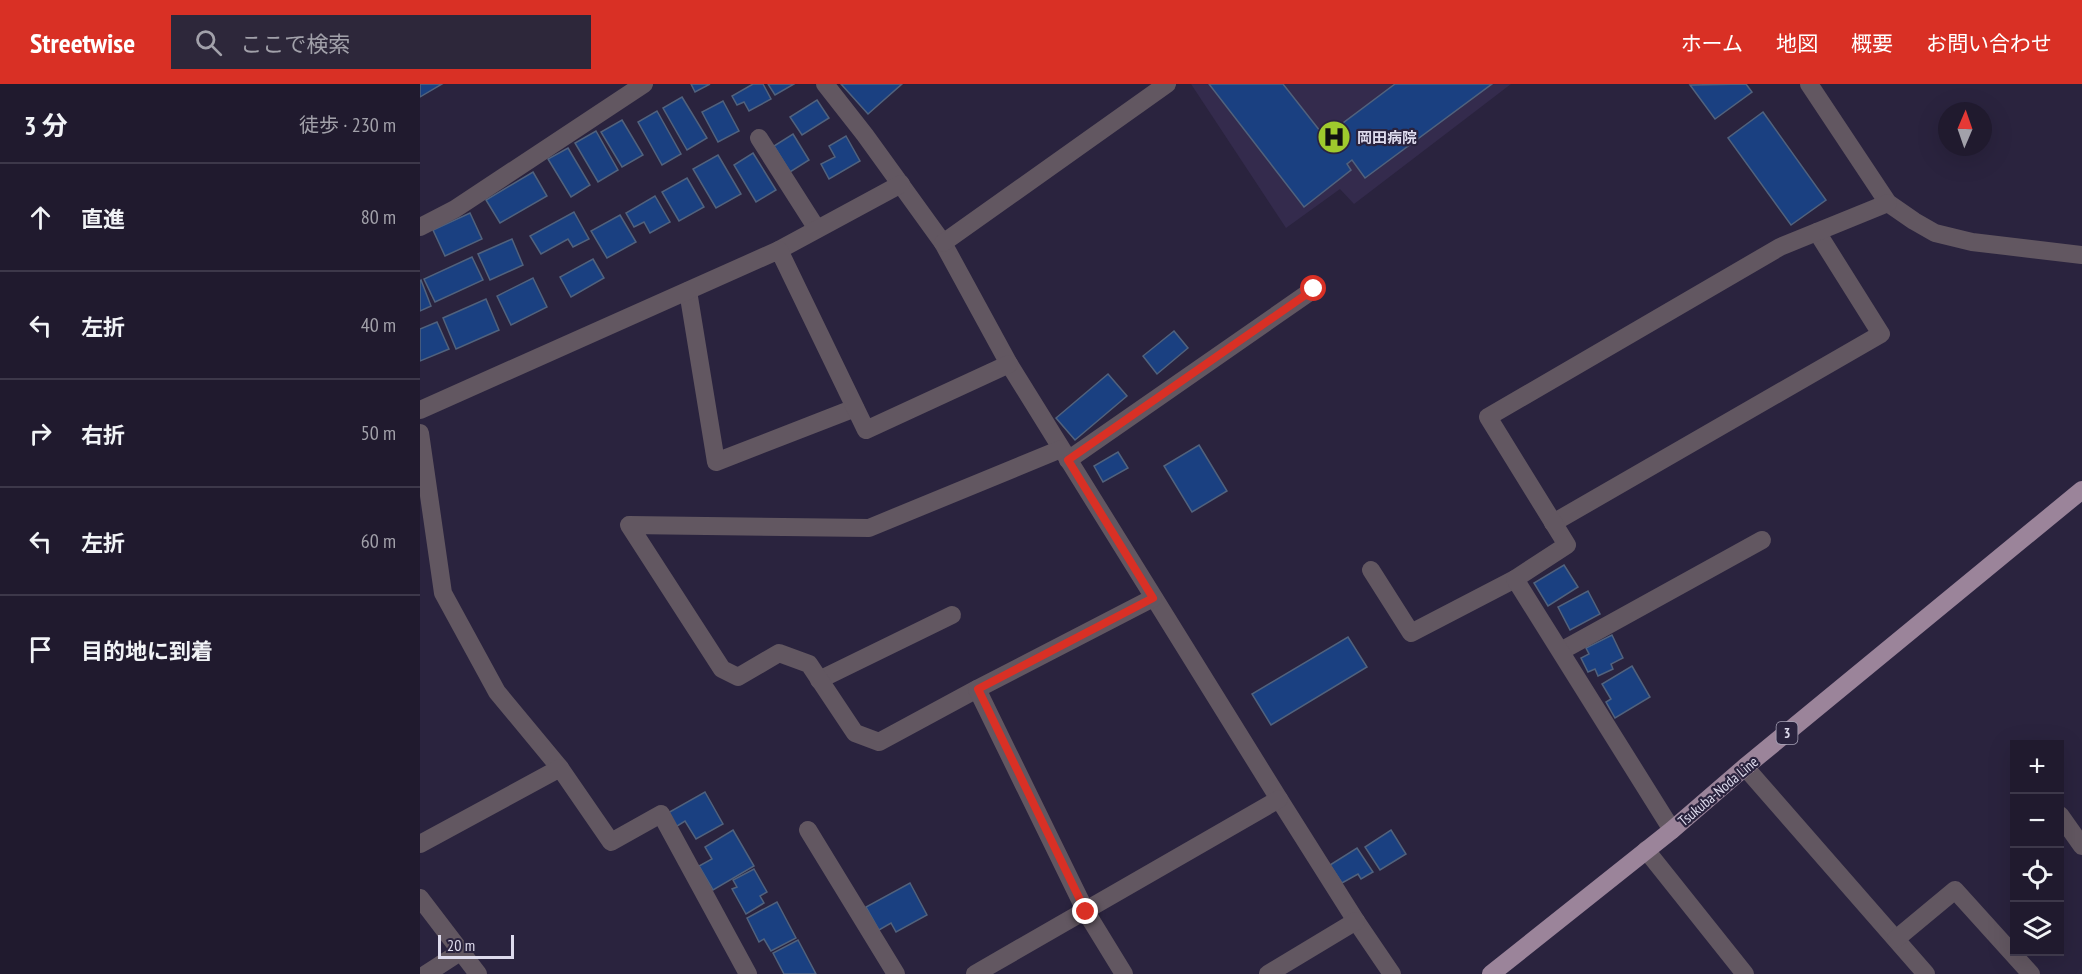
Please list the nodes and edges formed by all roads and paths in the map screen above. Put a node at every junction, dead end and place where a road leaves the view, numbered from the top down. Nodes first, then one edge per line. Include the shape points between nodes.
1 (644, 84) edge
2 (825, 84) edge
3 (1167, 84) edge
4 (1809, 84) edge
5 (759, 138) dead end
6 (901, 184) junction
7 (1888, 203) junction
8 (420, 227) edge
9 (817, 229) junction
10 (1817, 232) junction
11 (943, 243) junction
12 (779, 250) junction
13 (2082, 255) edge
14 (1314, 289) dead end
15 (688, 291) junction
16 (1009, 364) junction
17 (855, 408) junction
18 (420, 410) edge
19 (420, 436) edge
20 (1065, 454) junction
21 (2082, 490) edge
22 (1553, 523) junction
23 (1762, 540) dead end
24 (1371, 570) dead end
25 (1515, 579) junction
26 (1153, 598) junction
27 (952, 615) dead end
28 (1560, 651) junction
29 (819, 680) junction
30 (978, 689) junction
31 (1745, 767) junction
32 (560, 768) junction
33 (1279, 799) junction
34 (2064, 821) edge
35 (808, 830) dead end
36 (1672, 830) junction
37 (420, 844) edge
38 (2082, 846) edge
39 (1646, 850) junction
40 (420, 898) edge
41 (1086, 912) junction
42 (1356, 921) junction
43 (1896, 939) junction
44 (460, 952) junction
45 (426, 974) edge
46 (478, 974) edge
47 (748, 974) edge
48 (896, 974) edge
49 (975, 974) edge
50 (1124, 974) edge
51 (1268, 974) edge
52 (1392, 974) edge
53 (1491, 974) edge
54 (1745, 974) edge
55 (1926, 974) edge
56 (2031, 974) edge

1 - 8 street via 454,209
2 - 6 street
3 - 11 street
4 - 7 street
5 - 9 street
6 - 9 street
6 - 11 street
7 - 10 street
7 - 13 street via 1935,232 1972,242
9 - 12 street
10 - 22 street via 1881,334
10 - 22 street via 1780,247 1488,417
11 - 16 street
12 - 15 street
12 - 17 street
14 - 20 street
15 - 17 street via 716,462
15 - 18 street
16 - 17 street via 866,430
16 - 20 street
19 - 32 street via 443,593 497,692
20 - 26 street
20 - 29 street via 869,528 629,525 722,669 738,677 779,653 809,664
21 - 31 main road, Tsukuba-Noda Line / 3
22 - 25 street via 1567,545
23 - 28 street
24 - 25 street via 1411,633
25 - 28 street
26 - 30 street
26 - 33 street
27 - 29 street
28 - 36 street
29 - 30 street via 855,733 879,742
30 - 41 street
31 - 36 main road, Tsukuba-Noda Line / 3
31 - 43 street
32 - 37 street
32 - 47 street via 611,842 661,814
33 - 41 street
33 - 42 street
34 - 38 street
35 - 48 street
36 - 39 main road, Tsukuba-Noda Line / 3
39 - 53 main road, Tsukuba-Noda Line / 3
39 - 54 street
40 - 44 street
41 - 49 street
41 - 50 street
42 - 51 street
42 - 52 street
43 - 55 street
43 - 56 street via 1955,890
44 - 45 street
44 - 46 street

